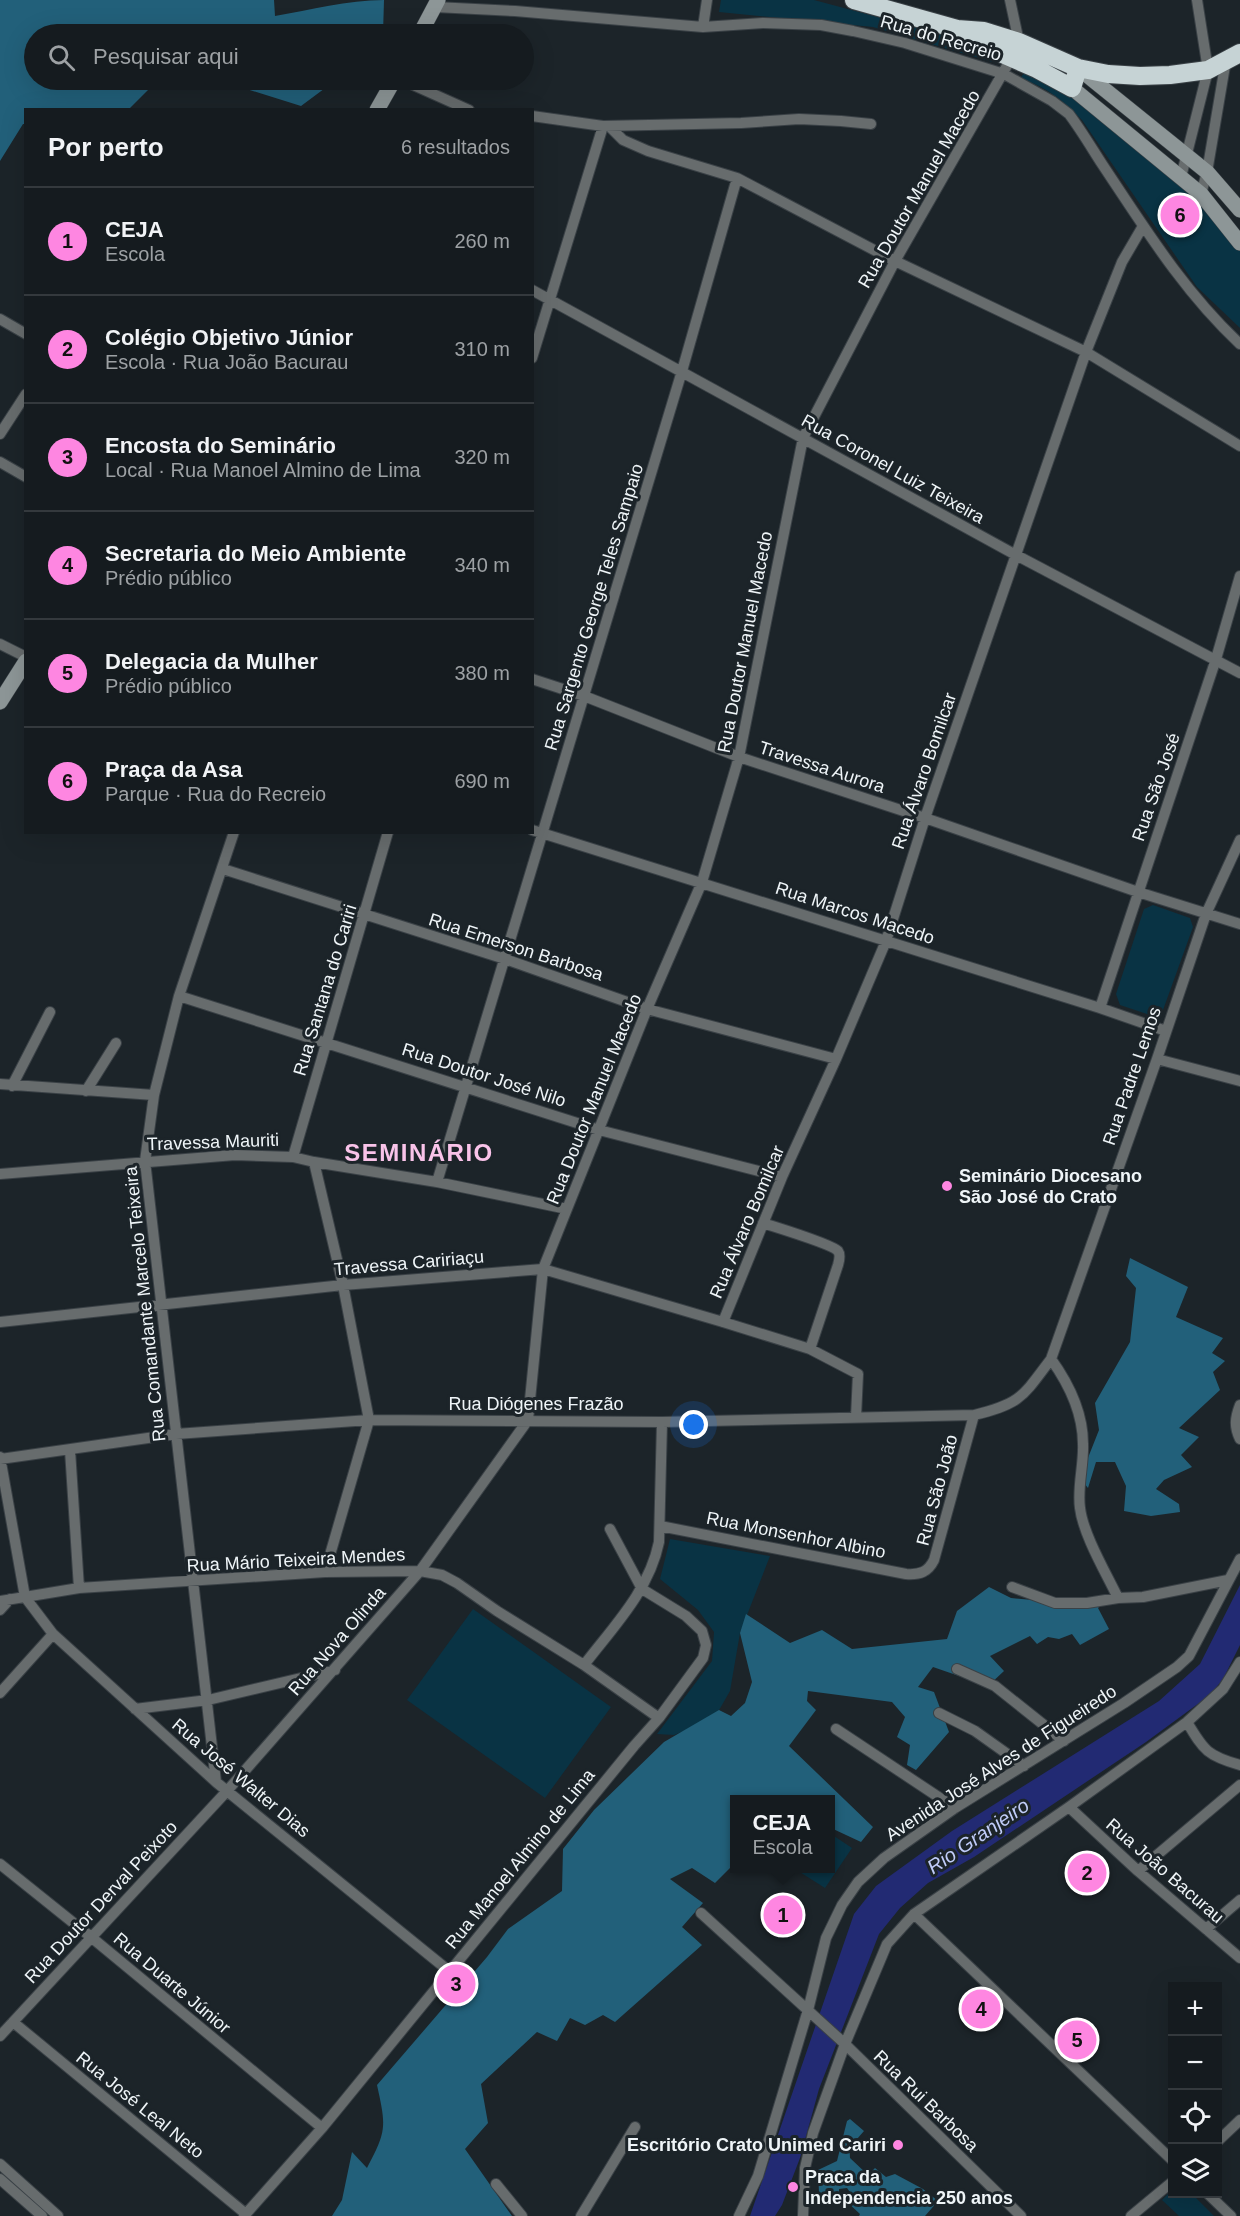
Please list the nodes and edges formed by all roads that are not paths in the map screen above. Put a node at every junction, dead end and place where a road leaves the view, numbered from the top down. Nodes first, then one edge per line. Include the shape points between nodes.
1 (707, 0) edge
2 (854, 0) edge
3 (1010, 0) edge
4 (1197, 0) edge
5 (437, 3) edge
6 (425, 24) edge
7 (703, 27) junction
8 (1233, 57) edge
9 (1012, 58) junction
10 (1078, 68) junction
11 (1208, 70) junction
12 (1072, 88) junction
13 (388, 90) edge
14 (424, 90) edge
15 (378, 108) edge
16 (465, 108) edge
17 (534, 116) edge
18 (871, 124) dead end
19 (606, 126) junction
20 (1187, 155) junction
21 (1207, 172) junction
22 (1181, 177) junction
23 (737, 178) junction
24 (1201, 194) junction
25 (1240, 210) edge
26 (1143, 226) junction
27 (1240, 243) edge
28 (895, 261) junction
29 (534, 291) edge
30 (549, 300) junction
31 (0, 319) edge
32 (24, 333) edge
33 (1240, 344) edge
34 (534, 351) edge
35 (1086, 352) junction
36 (682, 371) junction
37 (24, 396) edge
38 (0, 434) edge
39 (803, 438) junction
40 (1240, 446) edge
41 (0, 462) edge
42 (24, 476) edge
43 (1016, 555) junction
44 (1240, 576) edge
45 (0, 644) edge
46 (24, 658) edge
47 (1216, 659) junction
48 (24, 662) edge
49 (1240, 673) edge
50 (534, 681) edge
51 (584, 696) junction
52 (0, 702) edge
53 (739, 757) junction
54 (924, 818) junction
55 (538, 832) edge
56 (233, 834) edge
57 (386, 834) edge
58 (1240, 840) edge
59 (223, 869) junction
60 (702, 882) junction
61 (1138, 892) junction
62 (1206, 914) junction
63 (365, 916) junction
64 (1240, 924) edge
65 (886, 941) junction
66 (505, 959) junction
67 (179, 996) junction
68 (1100, 1008) junction
69 (647, 1009) junction
70 (50, 1012) dead end
71 (1166, 1031) junction
72 (326, 1042) junction
73 (116, 1043) dead end
74 (836, 1059) junction
75 (1157, 1059) junction
76 (1240, 1081) edge
77 (0, 1084) edge
78 (12, 1086) junction
79 (467, 1087) junction
80 (86, 1090) junction
81 (154, 1095) junction
82 (599, 1130) junction
83 (293, 1157) junction
84 (145, 1161) junction
85 (314, 1162) junction
86 (0, 1174) edge
87 (782, 1177) junction
88 (437, 1182) junction
89 (567, 1209) junction
90 (763, 1223) junction
91 (543, 1269) junction
92 (343, 1285) junction
93 (161, 1306) junction
94 (0, 1322) edge
95 (723, 1322) junction
96 (810, 1349) junction
97 (1051, 1359) junction
98 (1240, 1405) edge
99 (974, 1415) junction
100 (856, 1417) junction
101 (369, 1420) junction
102 (528, 1420) junction
103 (662, 1422) junction
104 (176, 1434) junction
105 (1240, 1439) edge
106 (70, 1450) junction
107 (0, 1458) edge
108 (660, 1526) junction
109 (610, 1529) dead end
110 (1240, 1559) edge
111 (420, 1571) junction
112 (926, 1571) joint
113 (325, 1572) junction
114 (1228, 1580) junction
115 (195, 1582) junction
116 (1012, 1587) dead end
117 (79, 1588) junction
118 (642, 1589) junction
119 (26, 1597) junction
120 (1118, 1598) junction
121 (5, 1600) edge
122 (0, 1610) edge
123 (53, 1634) junction
124 (1240, 1662) edge
125 (584, 1665) junction
126 (957, 1669) dead end
127 (335, 1670) junction
128 (0, 1693) edge
129 (208, 1700) junction
130 (135, 1709) junction
131 (939, 1713) dead end
132 (659, 1718) junction
133 (1187, 1722) junction
134 (836, 1729) dead end
135 (1064, 1741) junction
136 (1240, 1765) edge
137 (1023, 1766) junction
138 (216, 1782) junction
139 (1240, 1785) edge
140 (227, 1791) junction
141 (954, 1808) junction
142 (1069, 1808) junction
143 (0, 1864) edge
144 (1138, 1871) junction
145 (1240, 1900) edge
146 (701, 1913) dead end
147 (914, 1914) junction
148 (1206, 1929) junction
149 (91, 1937) junction
150 (1240, 1958) edge
151 (449, 1971) junction
152 (807, 2010) junction
153 (13, 2022) junction
154 (0, 2036) edge
155 (845, 2044) junction
156 (1240, 2120) edge
157 (635, 2127) dead end
158 (322, 2128) junction
159 (1222, 2137) edge
160 (1168, 2155) edge
161 (0, 2164) edge
162 (0, 2179) edge
163 (13, 2183) junction
164 (496, 2184) dead end
165 (1168, 2186) edge
166 (1213, 2198) edge
167 (245, 2215) edge
168 (42, 2216) edge
169 (58, 2216) edge
170 (522, 2216) edge
171 (582, 2216) edge
172 (739, 2216) edge
173 (803, 2216) edge
174 (1021, 2216) edge
175 (1131, 2216) edge
176 (1232, 2216) edge

1 - 7 street
2 - 9 highway via 957,28 984,31
3 - 9 street
4 - 11 street
5 - 6 main road
5 - 7 street, Rua do Recreio
7 - 9 street, Rua do Recreio via 821,25 905,44
8 - 11 highway
8 - 21 street
9 - 10 highway
9 - 12 highway
9 - 26 street, Rua do Recreio via 1052,101 1070,114
9 - 28 street, Rua Doutor Manuel Macedo
10 - 11 highway via 1140,76
10 - 12 highway
10 - 20 main road
11 - 20 street
12 - 22 main road
13 - 15 main road
14 - 16 street
17 - 19 street
18 - 19 street via 799,119
19 - 23 street via 623,140 648,151
19 - 30 street
20 - 21 main road
20 - 22 street
21 - 24 street
21 - 25 main road
22 - 24 main road
23 - 28 street
23 - 36 street, Rua Sargento George Teles Sampaio
24 - 27 main road
26 - 33 street, Rua do Recreio via 1207,312
26 - 35 street, Rua Álvaro Bomilcar via 1118,272
28 - 35 street
28 - 39 street, Rua Doutor Manuel Macedo
29 - 30 street, Rua Coronel Luiz Teixeira
30 - 34 street
30 - 36 street, Rua Coronel Luiz Teixeira
31 - 32 street
35 - 40 street
35 - 43 street, Rua Álvaro Bomilcar
36 - 39 street, Rua Coronel Luiz Teixeira
36 - 51 street, Rua Sargento George Teles Sampaio
37 - 38 street
39 - 43 street, Rua Coronel Luiz Teixeira
39 - 53 street, Rua Doutor Manuel Macedo
41 - 42 street
43 - 47 street, Rua Coronel Luiz Teixeira
43 - 54 street, Rua Álvaro Bomilcar
44 - 47 street, Rua São José
45 - 46 street
47 - 49 street, Rua Coronel Luiz Teixeira
47 - 61 street, Rua São José
48 - 52 main road
50 - 51 street, Travessa Aurora
51 - 53 street, Travessa Aurora
51 - 55 street, Rua Sargento George Teles Sampaio
53 - 54 street, Travessa Aurora
53 - 60 street, Rua Doutor Manuel Macedo
54 - 61 street, Travessa Aurora
54 - 65 street, Rua Álvaro Bomilcar
55 - 60 street, Rua Marcos Macedo
55 - 66 street, Rua Sargento George Teles Sampaio
56 - 59 street, Rua Comandante Marcelo Teixeira
57 - 63 street, Rua Santana do Cariri
58 - 62 street, Rua Padre Lemos
59 - 63 street, Rua Emerson Barbosa
59 - 67 street, Rua Comandante Marcelo Teixeira
60 - 65 street, Rua Marcos Macedo
60 - 69 street, Rua Doutor Manuel Macedo
61 - 62 street, Travessa Aurora
61 - 68 street, Rua São José
62 - 64 street, Travessa Aurora
62 - 71 street, Rua Padre Lemos
63 - 66 street, Rua Emerson Barbosa
63 - 72 street, Rua Santana do Cariri
65 - 68 street, Rua Marcos Macedo
65 - 74 street, Rua Álvaro Bomilcar
66 - 69 street, Rua Emerson Barbosa
66 - 79 street, Rua Sargento George Teles Sampaio
67 - 72 street, Rua Doutor José Nilo
67 - 81 street, Rua Comandante Marcelo Teixeira
68 - 71 street, Rua Marcos Macedo
69 - 74 street, Rua Emerson Barbosa
69 - 82 street, Rua Doutor Manuel Macedo
70 - 78 street
71 - 75 street, Rua Padre Lemos
72 - 79 street, Rua Doutor José Nilo
72 - 83 street, Rua Santana do Cariri
73 - 80 street
74 - 87 street, Rua Álvaro Bomilcar
75 - 76 street
75 - 97 street, Rua Padre Lemos
77 - 78 street
78 - 80 street
79 - 82 street, Rua Doutor José Nilo
79 - 88 street, Rua Sargento George Teles Sampaio
80 - 81 street
81 - 84 street, Rua Comandante Marcelo Teixeira
82 - 87 street, Rua Doutor José Nilo
82 - 89 street, Rua Doutor Manuel Macedo
83 - 84 street, Travessa Mauriti via 235,1155
83 - 85 street, Travessa Mauriti
84 - 86 street, Travessa Mauriti
84 - 93 street, Rua Comandante Marcelo Teixeira
85 - 88 street, Travessa Mauriti
85 - 92 street
87 - 90 street, Rua Álvaro Bomilcar
88 - 89 street, Travessa Mauriti
89 - 91 street, Rua Doutor Manuel Macedo
90 - 95 street, Rua Álvaro Bomilcar
90 - 96 street via 840,1254
91 - 92 street, Travessa Caririaçu
91 - 95 street, Travessa Caririaçu
91 - 102 street, Rua Doutor Manuel Macedo
92 - 93 street, Travessa Caririaçu
92 - 101 street
93 - 94 street, Travessa Caririaçu
93 - 104 street, Rua Comandante Marcelo Teixeira
95 - 96 street, Travessa Caririaçu
96 - 100 street, Travessa Caririaçu via 857,1372
97 - 99 street, Rua Diógenes Frazão via 1013,1403
97 - 120 street via 1075,1400 1080,1418 1080,1511
98 - 105 street via 1235,1422
99 - 100 street, Rua Diógenes Frazão
99 - 112 street, Rua São João via 936,1553
100 - 103 street, Rua Diógenes Frazão
101 - 102 street, Rua Diógenes Frazão
101 - 104 street, Rua Diógenes Frazão
101 - 113 street
102 - 103 street, Rua Diógenes Frazão
102 - 111 street, Rua Nova Olinda
103 - 108 street
104 - 106 street, Rua Diógenes Frazão
104 - 115 street, Rua Comandante Marcelo Teixeira
106 - 107 street, Rua Diógenes Frazão
106 - 117 street
107 - 119 street
108 - 112 street, Rua Monsenhor Albino via 906,1574
108 - 118 street via 656,1557
109 - 118 street
110 - 114 street, Avenida José Alves de Figueiredo
111 - 113 street, Rua Mário Teixeira Mendes
111 - 125 street, Rua Mário Teixeira Mendes via 458,1582
111 - 127 street, Rua Nova Olinda
113 - 115 street, Rua Mário Teixeira Mendes
114 - 120 street via 1143,1597
114 - 135 street, Avenida José Alves de Figueiredo via 1189,1656
115 - 117 street, Rua Mário Teixeira Mendes
115 - 129 street, Rua Comandante Marcelo Teixeira
116 - 120 street via 1055,1602
117 - 119 street, Rua Mário Teixeira Mendes
118 - 125 street
118 - 132 street, Rua Manoel Almino de Lima via 686,1616 702,1631 706,1645 704,1658
119 - 121 street, Rua Mário Teixeira Mendes
119 - 123 street, Rua José Walter Dias
121 - 122 street
123 - 128 street
123 - 130 street, Rua José Walter Dias
124 - 133 street via 1222,1689
125 - 132 street, Rua Mário Teixeira Mendes
126 - 135 street via 995,1686
127 - 129 street
127 - 140 street, Rua Nova Olinda
129 - 130 street
129 - 138 street, Rua Comandante Marcelo Teixeira
130 - 138 street, Rua José Walter Dias
131 - 137 street via 975,1731
132 - 151 street, Rua Manoel Almino de Lima
133 - 136 street via 1213,1756
133 - 142 street
134 - 141 street
135 - 137 street, Avenida José Alves de Figueiredo
137 - 141 street, Avenida José Alves de Figueiredo
138 - 140 street, Rua José Walter Dias
139 - 144 street
140 - 149 street, Rua Doutor Derval Peixoto
140 - 151 street, Rua José Walter Dias
141 - 152 street, Avenida José Alves de Figueiredo via 884,1858 858,1882 826,1938
142 - 144 street, Rua João Bacurau
142 - 147 street
143 - 149 street, Rua Duarte Júnior
144 - 148 street, Rua João Bacurau
145 - 148 street
146 - 152 street, Rua Rui Barbosa
147 - 155 street via 886,1944
147 - 160 street
148 - 150 street, Rua João Bacurau
149 - 153 street, Rua Doutor Derval Peixoto
149 - 158 street, Rua Duarte Júnior
151 - 158 street, Rua Manoel Almino de Lima
152 - 155 street, Rua Rui Barbosa
152 - 172 street, Avenida José Alves de Figueiredo via 758,2176
153 - 154 street, Rua Doutor Derval Peixoto
153 - 167 street, Rua José Leal Neto
155 - 173 street via 808,2151
155 - 174 street, Rua Rui Barbosa
156 - 159 street
157 - 171 street
158 - 167 street, Rua Manoel Almino de Lima
161 - 163 street
162 - 163 street
163 - 168 street
163 - 169 street
164 - 170 street
165 - 175 street
166 - 176 street

